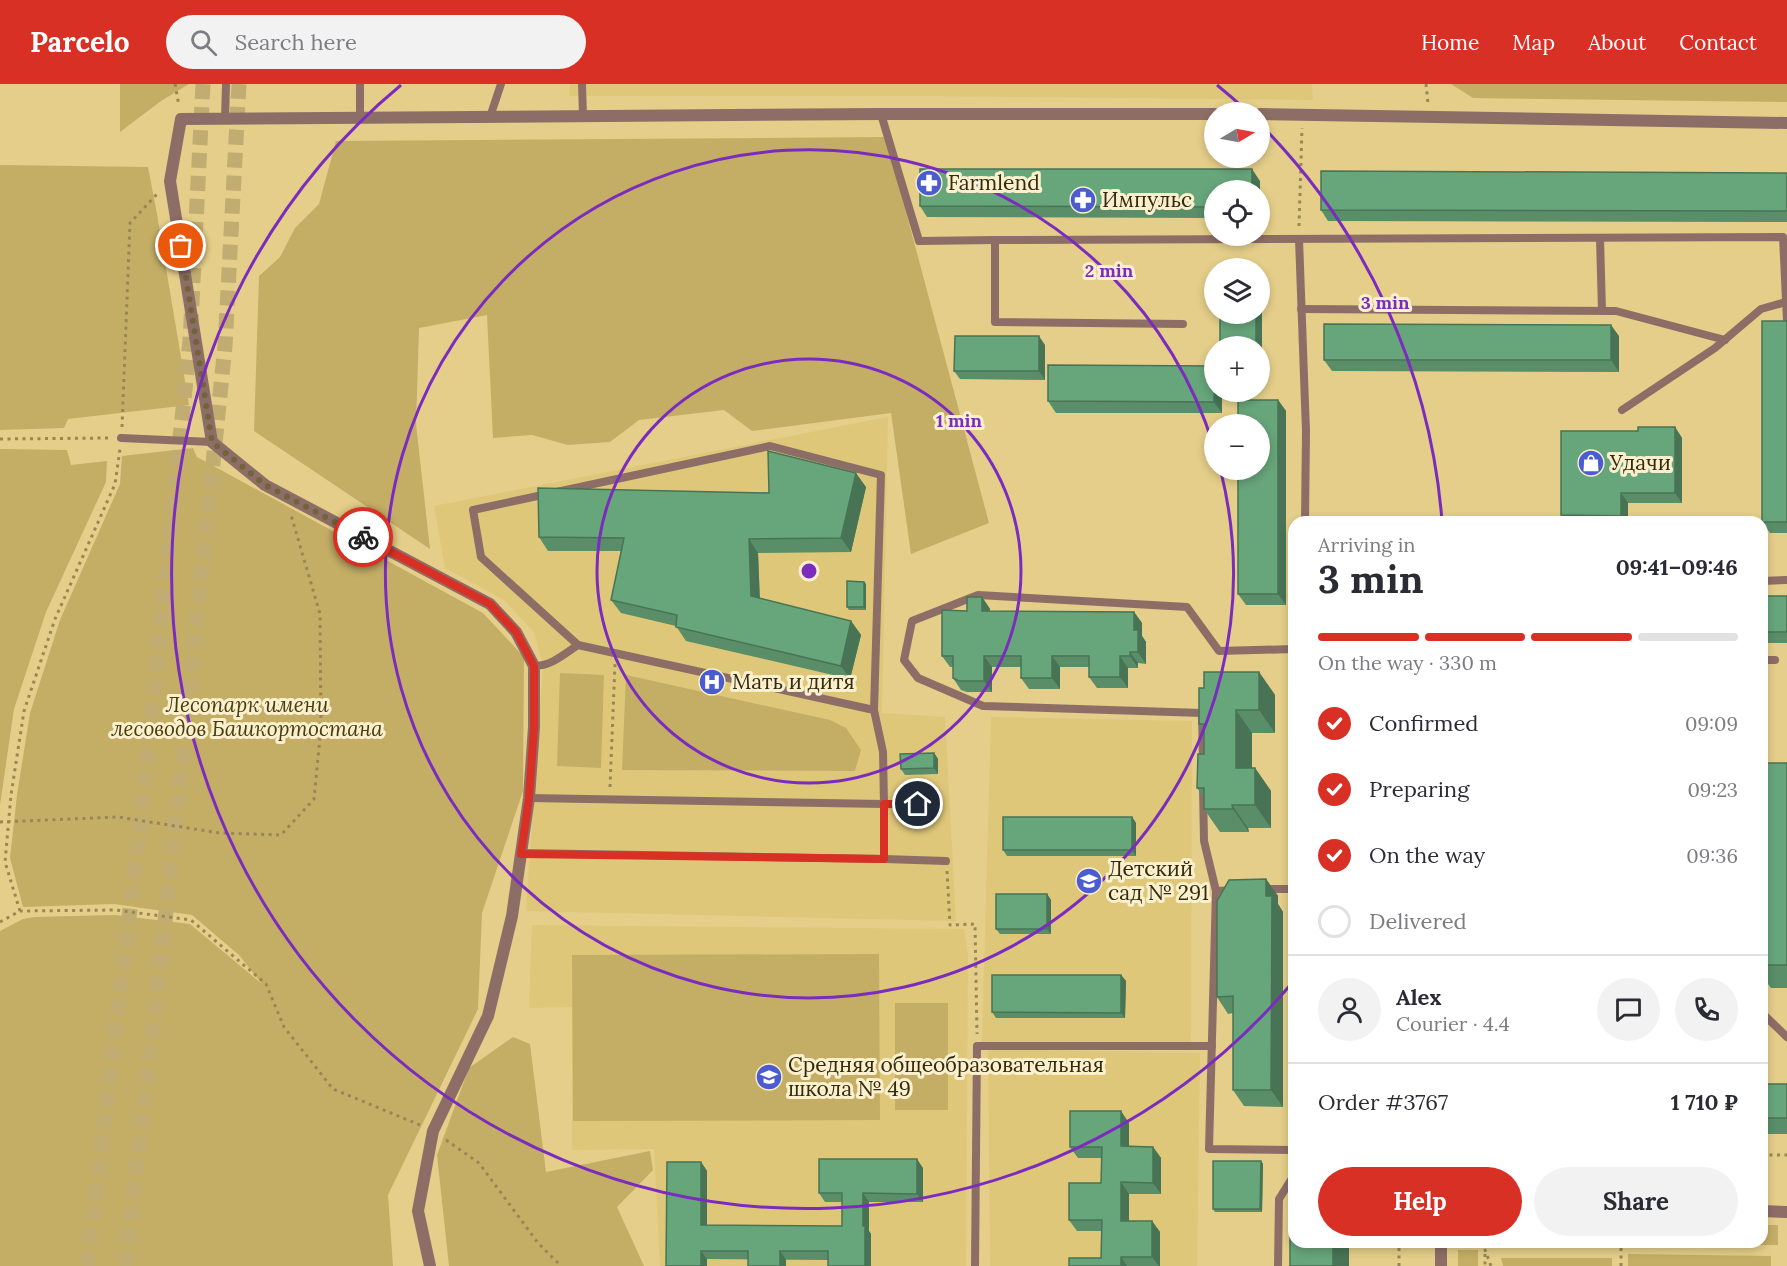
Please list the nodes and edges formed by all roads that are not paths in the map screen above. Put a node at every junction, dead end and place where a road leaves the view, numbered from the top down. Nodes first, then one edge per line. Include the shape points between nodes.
1 (226, 84) edge
2 (360, 84) edge
3 (501, 84) edge
4 (582, 84) edge
5 (881, 114) junction
6 (1204, 114) edge
7 (1270, 114) edge
8 (583, 116) junction
9 (490, 117) junction
10 (360, 118) junction
11 (225, 119) junction
12 (1787, 123) edge
13 (1600, 238) junction
14 (1299, 239) junction
15 (995, 240) junction
16 (1786, 302) edge
17 (1301, 309) junction
18 (1602, 311) junction
19 (1787, 320) edge
20 (1183, 324) dead end
21 (1725, 340) junction
22 (1622, 410) dead end
23 (121, 438) road end
24 (212, 442) junction
25 (1305, 516) edge
26 (1787, 580) edge
27 (1768, 581) edge
28 (578, 645) junction
29 (1288, 649) edge
30 (1768, 660) edge
31 (1775, 660) dead end
32 (534, 666) junction
33 (874, 710) junction
34 (1203, 771) edge
35 (1203, 783) edge
36 (529, 798) junction
37 (884, 804) junction
38 (936, 805) dead end
39 (521, 854) junction
40 (884, 859) junction
41 (946, 861) road end
42 (1288, 889) edge
43 (1238, 890) edge
44 (1250, 890) edge
45 (1216, 891) junction
46 (1768, 1019) edge
47 (1787, 1037) edge
48 (1212, 1046) junction
49 (1288, 1150) edge
50 (1288, 1185) edge
51 (1768, 1211) edge
52 (1787, 1212) edge
53 (1441, 1248) edge
54 (430, 1266) edge
55 (975, 1266) edge
56 (1278, 1266) edge
57 (1441, 1266) edge

1 - 11 lane
2 - 10 lane
3 - 9 lane
4 - 8 lane
5 - 6 street
5 - 8 street
5 - 15 lane via 919,242
7 - 12 street
8 - 9 street
9 - 10 street
10 - 11 street
11 - 24 street via 181,119 170,181
13 - 14 lane
13 - 16 lane via 1783,237
13 - 18 lane
14 - 15 lane
14 - 17 lane
15 - 20 lane via 995,322
16 - 19 lane
16 - 21 lane via 1761,309
17 - 18 lane
17 - 25 lane
18 - 21 lane via 1616,311
21 - 22 lane
23 - 24 lane
24 - 32 street via 265,485 490,604 516,632
26 - 27 lane
28 - 32 lane via 553,662
28 - 33 lane
28 - 33 lane via 482,558 473,510 770,446 881,475
29 - 34 lane via 1219,651 1187,606 978,595 912,621 904,660 918,678 983,706 1202,713
30 - 31 lane
32 - 36 street
33 - 37 lane via 883,752
35 - 45 lane via 1204,841
36 - 37 lane
36 - 39 street
37 - 38 lane
37 - 40 lane
39 - 40 lane
39 - 54 street via 512,916 488,1016 433,1131 417,1211
40 - 41 lane
42 - 44 lane
43 - 45 lane
45 - 48 lane
46 - 47 lane
48 - 49 lane via 1209,1149
48 - 55 lane via 977,1046
50 - 56 lane via 1279,1199
51 - 52 street
53 - 57 street

